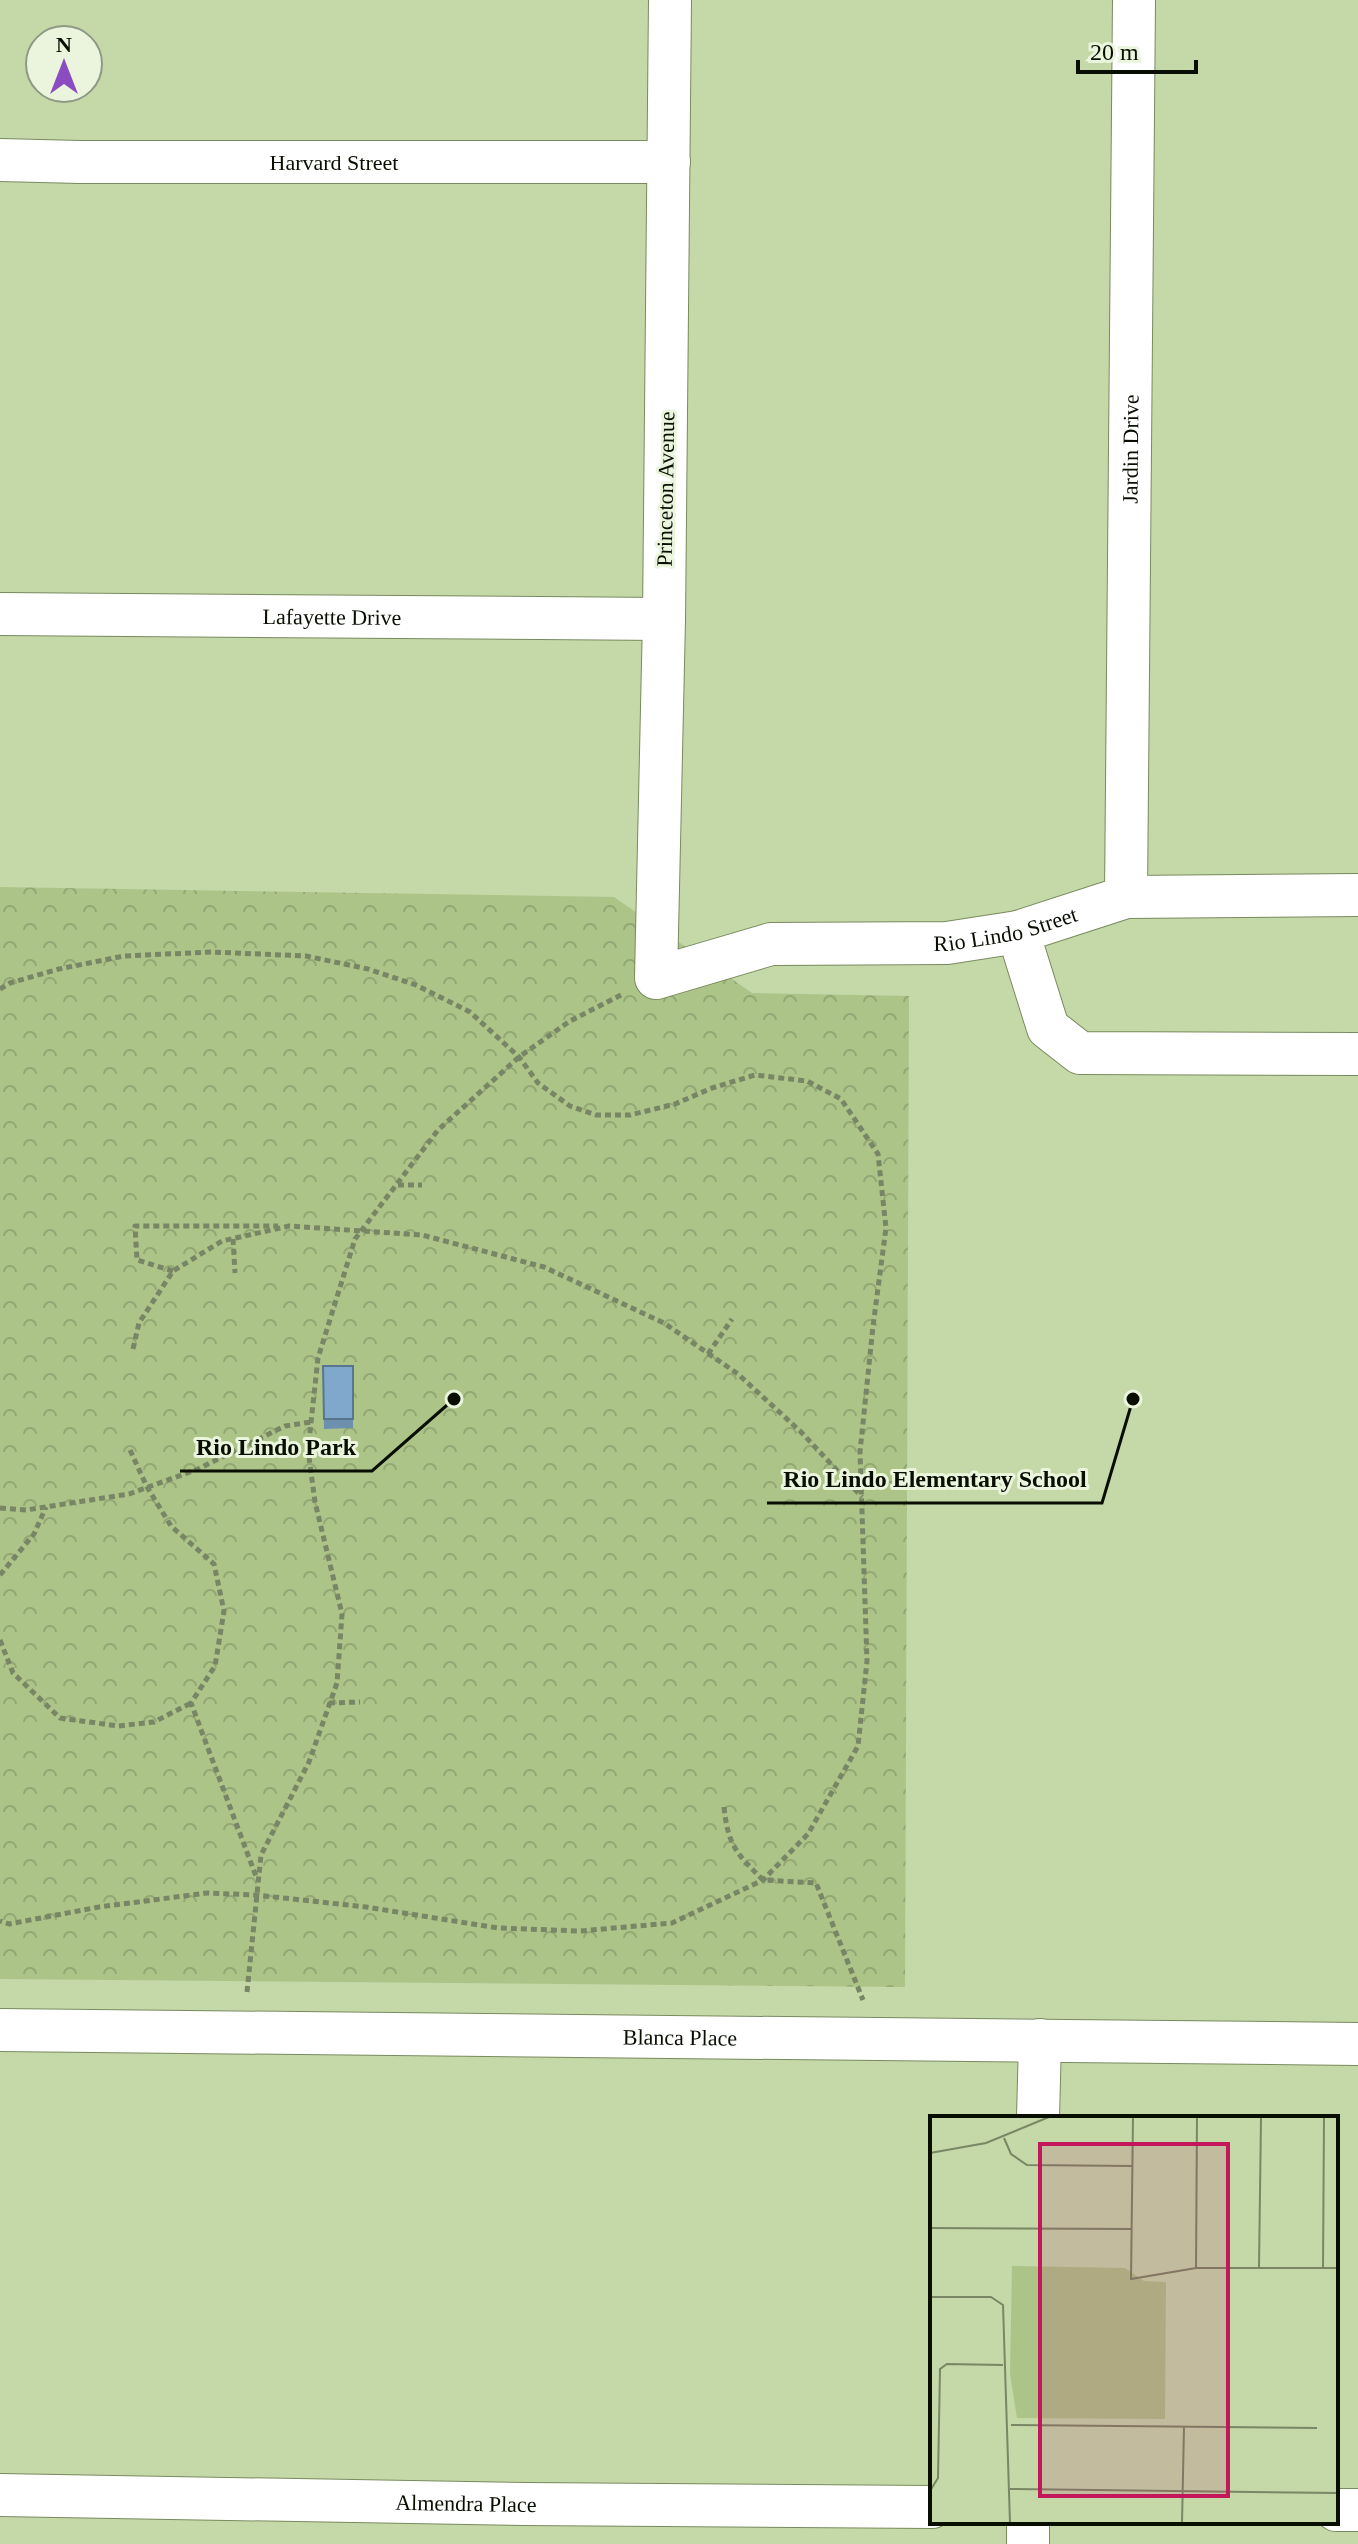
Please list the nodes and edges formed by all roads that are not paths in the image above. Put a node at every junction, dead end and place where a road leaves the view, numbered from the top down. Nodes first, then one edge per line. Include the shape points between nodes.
1 (670, 0) edge
2 (1134, 0) edge
3 (0, 160) edge
4 (669, 162) junction
5 (0, 614) edge
6 (664, 619) junction
7 (1358, 895) edge
8 (1126, 897) junction
9 (1018, 932) junction
10 (656, 978) joint
11 (1358, 1054) edge
12 (0, 2030) edge
13 (1040, 2040) junction
14 (1358, 2044) edge
15 (1038, 2116) edge
16 (0, 2495) edge
17 (930, 2507) edge

1 - 4 street, Princeton Avenue
2 - 8 street, Jardin Drive
3 - 4 street, Harvard Street
4 - 6 street, Princeton Avenue
5 - 6 street, Lafayette Drive
6 - 10 street, Princeton Avenue
7 - 8 street, Rio Lindo Street
8 - 9 street, Rio Lindo Street
9 - 10 street, Rio Lindo Street via 947,943 771,944
9 - 11 street via 1048,1028 1080,1053
12 - 13 street, Blanca Place
13 - 14 street, Blanca Place
13 - 15 street
16 - 17 street, Almendra Place

